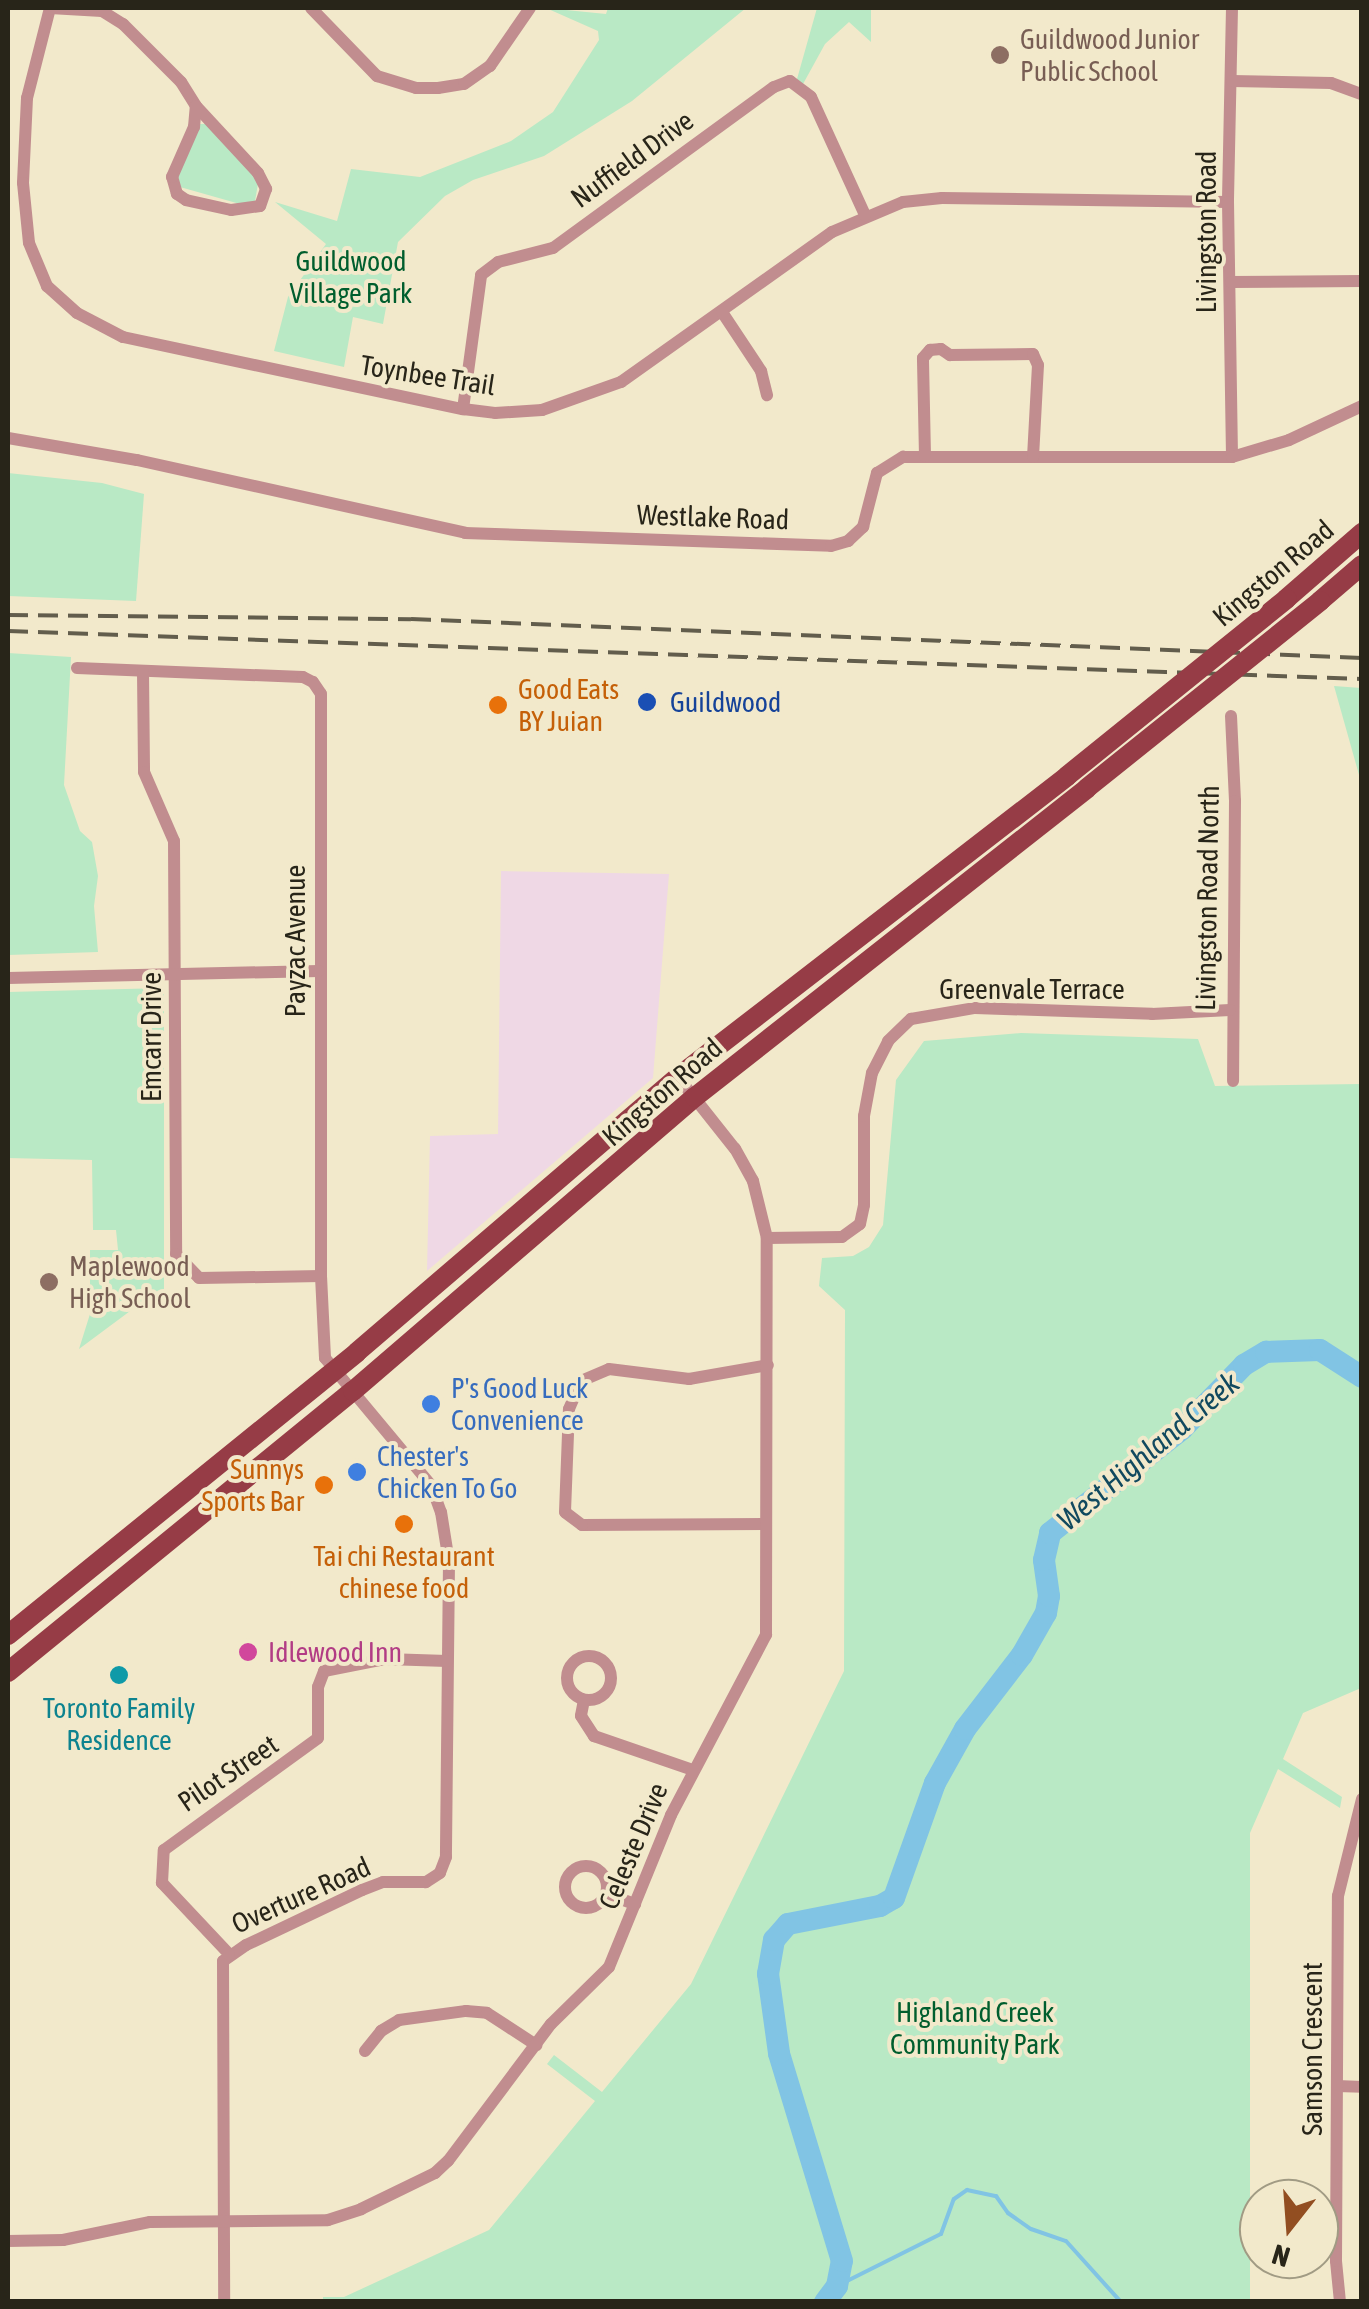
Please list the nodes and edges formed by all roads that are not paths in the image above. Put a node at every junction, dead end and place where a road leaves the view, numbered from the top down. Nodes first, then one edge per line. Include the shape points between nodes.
1 (50, 8) edge
2 (311, 8) edge
3 (530, 8) edge
4 (1232, 8) edge
5 (1232, 81) junction
6 (1362, 94) edge
7 (196, 106) junction
8 (1228, 202) junction
9 (864, 215) junction
10 (1362, 281) edge
11 (1232, 282) junction
12 (722, 312) junction
13 (766, 395) dead end
14 (1362, 406) edge
15 (462, 409) junction
16 (8, 438) edge
17 (925, 456) junction
18 (1232, 456) junction
19 (1033, 457) junction
20 (1362, 534) edge
21 (1362, 565) edge
22 (77, 668) dead end
23 (143, 672) junction
24 (1230, 716) dead end
25 (319, 970) junction
26 (176, 972) junction
27 (8, 978) edge
28 (1230, 1010) junction
29 (678, 1078) junction
30 (1233, 1081) dead end
31 (695, 1098) junction
32 (768, 1238) junction
33 (321, 1276) junction
34 (768, 1365) junction
35 (333, 1371) junction
36 (353, 1391) junction
37 (766, 1524) junction
38 (8, 1635) edge
39 (447, 1660) junction
40 (8, 1672) edge
41 (584, 1700) dead end
42 (693, 1770) junction
43 (1362, 1799) edge
44 (606, 1894) dead end
45 (635, 1904) junction
46 (228, 1954) junction
47 (536, 2046) junction
48 (365, 2051) dead end
49 (1337, 2086) junction
50 (1362, 2087) edge
51 (223, 2223) junction
52 (8, 2241) edge
53 (224, 2302) edge
54 (1340, 2302) edge

1 - 7 street via 112,14 181,82
1 - 15 street, Toynbee Trail via 27,98 23,183 30,242 47,286 77,313 124,337
2 - 3 street via 377,76 438,88 464,84 490,66
4 - 5 street, Livingston Road
5 - 6 street via 1331,83
5 - 8 street, Livingston Road
7 - 7 street via 172,178 177,194 231,210 260,206 263,180
8 - 9 street, Toynbee Trail via 942,198
8 - 11 street, Livingston Road
9 - 12 street, Toynbee Trail
9 - 15 street, Nuffield Drive via 810,97 790,81 774,88 553,248 498,262 481,275
10 - 11 street
11 - 18 street, Livingston Road
12 - 13 street via 762,371
12 - 15 street, Toynbee Trail via 622,382 582,399 542,410
14 - 18 street, Westlake Road via 1289,440
16 - 17 street, Westlake Road via 465,533 831,546 864,527 877,474 903,457
17 - 19 street, Westlake Road
17 - 19 street via 923,358 941,349 950,355 1033,354
18 - 19 street, Westlake Road
20 - 29 main road, Kingston Road, bridge via 1067,776
21 - 31 main road, Kingston Road, bridge
22 - 23 street
23 - 25 street, Payzac Avenue via 302,678 318,687
23 - 26 street, Emcarr Drive via 144,772 174,841
24 - 28 street, Livingston Road North via 1235,801
25 - 26 street
25 - 33 street, Payzac Avenue
26 - 27 street
26 - 33 street, Emcarr Drive via 176,1254 199,1278
28 - 30 street, Livingston Road North
28 - 32 street, Greenvale Terrace via 975,1008 911,1019 888,1041 872,1073 860,1224 842,1237
29 - 31 street, Celeste Drive
29 - 35 main road, Kingston Road
31 - 32 street, Celeste Drive via 753,1181
31 - 36 main road, Kingston Road
32 - 34 street, Celeste Drive
33 - 35 street, Payzac Avenue via 325,1358
34 - 37 street, Celeste Drive
34 - 37 street via 689,1378 610,1369 581,1381 569,1409 564,1512 582,1525
35 - 36 street, Overture Road
35 - 38 main road, Kingston Road
36 - 39 street, Overture Road via 431,1486 441,1512 449,1562
36 - 40 main road, Kingston Road
37 - 42 street, Celeste Drive via 766,1635
39 - 46 street, Overture Road via 446,1857 440,1873 426,1882 383,1882 362,1890
39 - 46 street, Pilot Street via 386,1659 324,1672 318,1738 164,1850 162,1883
41 - 42 street via 580,1716 594,1736
42 - 45 street, Celeste Drive
43 - 49 street, Samson Crescent via 1339,1882
44 - 45 street
45 - 47 street, Celeste Drive via 610,1967 572,2000
46 - 51 street, Overture Road via 222,1976
47 - 48 street via 487,2014 466,2011 400,2020
47 - 51 street, Celeste Drive via 435,2172 343,2217
49 - 50 street
49 - 54 street, Samson Crescent
51 - 52 street, Celeste Drive via 150,2222 62,2240
51 - 53 street, Overture Road

